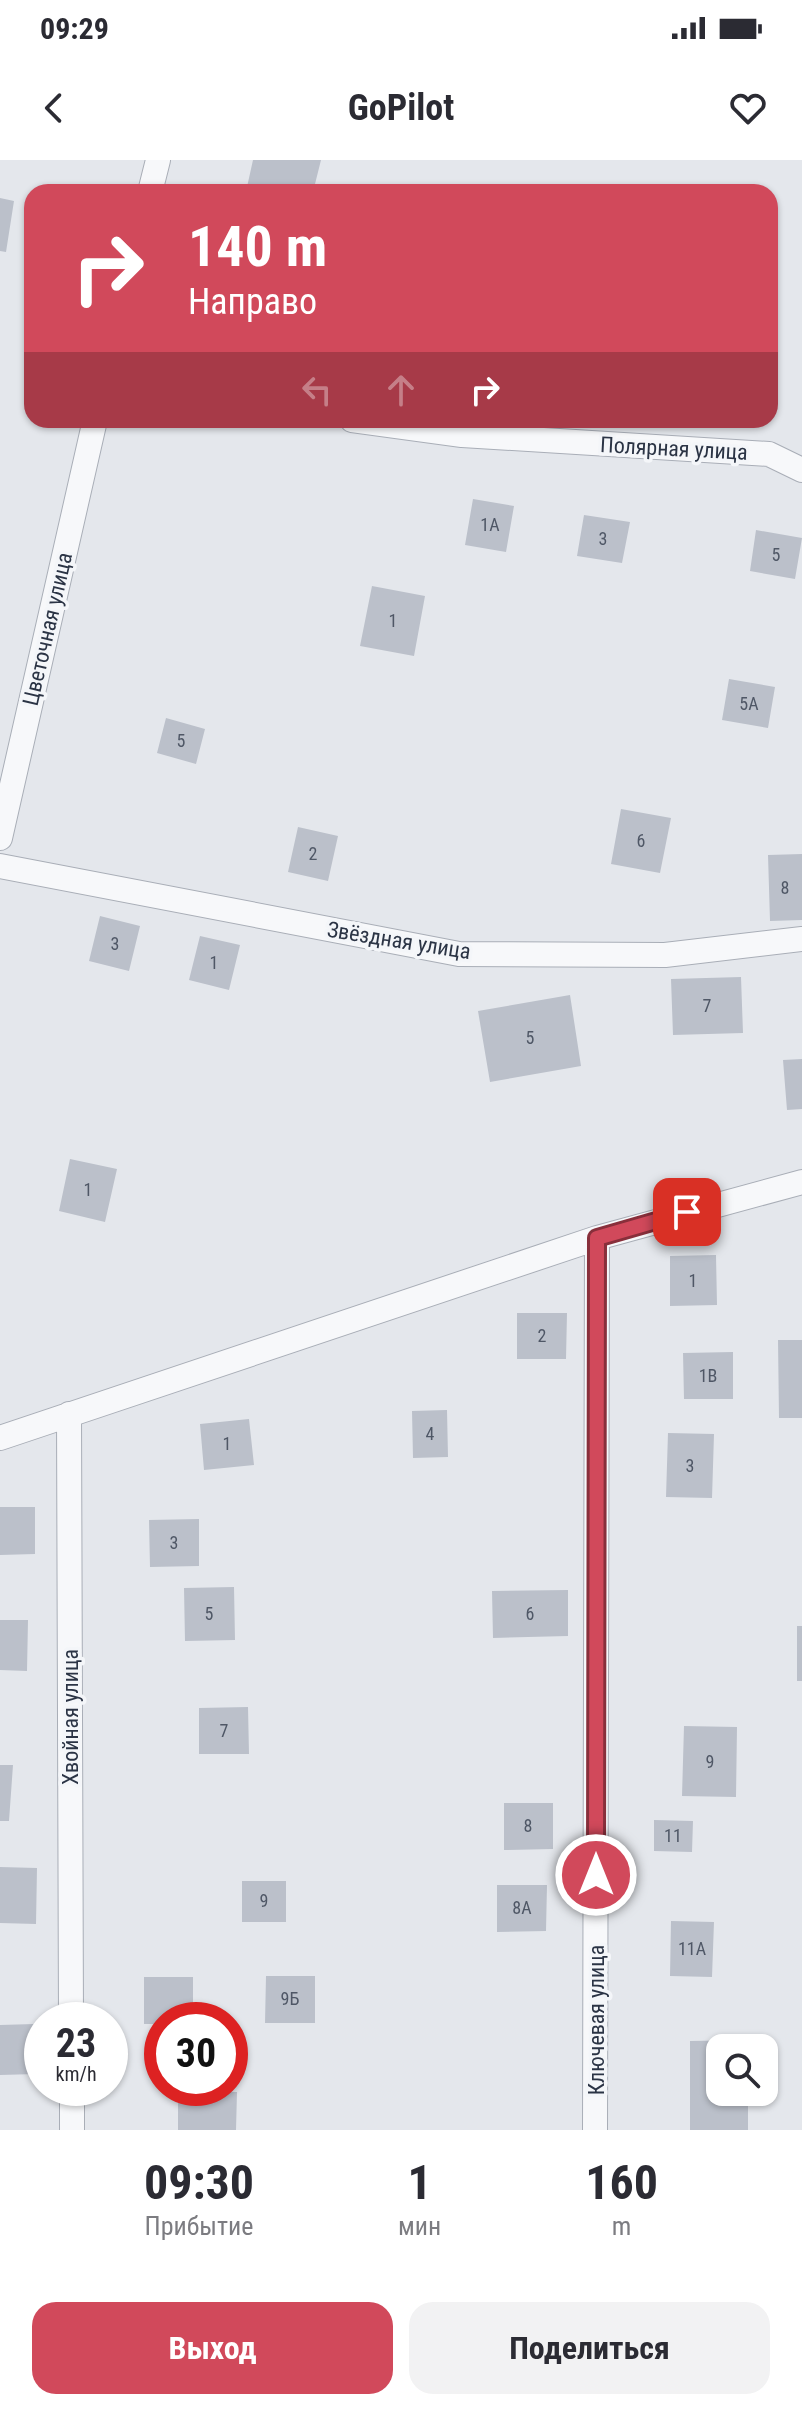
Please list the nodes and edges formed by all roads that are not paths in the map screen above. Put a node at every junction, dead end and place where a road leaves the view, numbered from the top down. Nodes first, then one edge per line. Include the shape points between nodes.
1 (158, 160) edge
2 (152, 184) edge
3 (93, 428) edge
4 (411, 428) edge
5 (802, 470) edge
6 (0, 838) edge
7 (0, 866) edge
8 (802, 939) edge
9 (802, 1182) edge
10 (597, 1238) junction
11 (69, 1414) junction
12 (0, 1438) edge
13 (71, 2002) edge
14 (72, 2106) edge
15 (72, 2130) edge
16 (595, 2130) edge

1 - 2 street
3 - 6 street, Цветочная улица
4 - 5 street, Полярная улица via 769,454
7 - 8 street, Звёздная улица via 459,954 665,955
9 - 10 street
10 - 11 street
10 - 16 street, Ключевая улица
11 - 12 street
11 - 13 street, Хвойная улица
14 - 15 street

